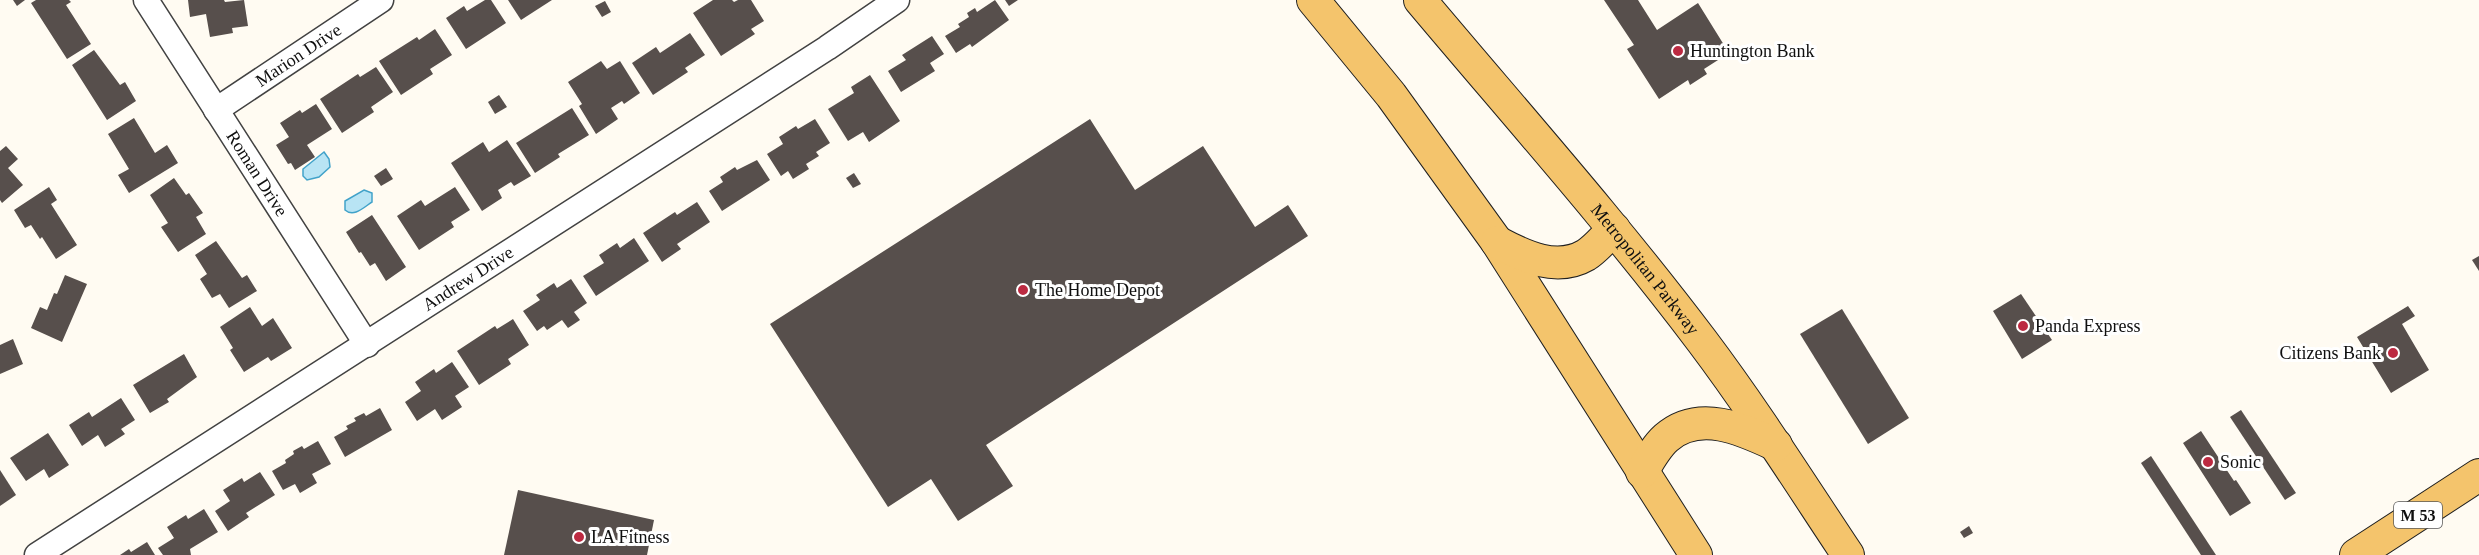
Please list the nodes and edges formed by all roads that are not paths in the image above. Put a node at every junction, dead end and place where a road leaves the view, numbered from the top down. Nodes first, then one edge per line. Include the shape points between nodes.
1 (146, 0) edge
2 (381, 0) edge
3 (897, 0) edge
4 (1313, 0) edge
5 (1420, 0) edge
6 (216, 110) junction
7 (1614, 229) junction
8 (1497, 243) junction
9 (367, 345) junction
10 (1776, 445) junction
11 (1642, 472) junction
12 (2479, 476) edge
13 (37, 555) edge
14 (1696, 555) edge
15 (1848, 555) edge
16 (2356, 555) edge

1 - 6 street, Roman Drive
2 - 6 street, Marion Drive
3 - 9 street, Andrew Drive
4 - 8 main road via 1404,113
5 - 7 main road, Metropolitan Parkway
6 - 9 street, Roman Drive
7 - 8 main road via 1588,254 1574,261 1538,260
7 - 10 main road, Metropolitan Parkway via 1706,346
8 - 11 main road
9 - 13 street, Andrew Drive
10 - 11 main road via 1744,430 1697,423 1666,438
10 - 15 main road, Metropolitan Parkway
11 - 14 main road
12 - 16 main road, M 53

